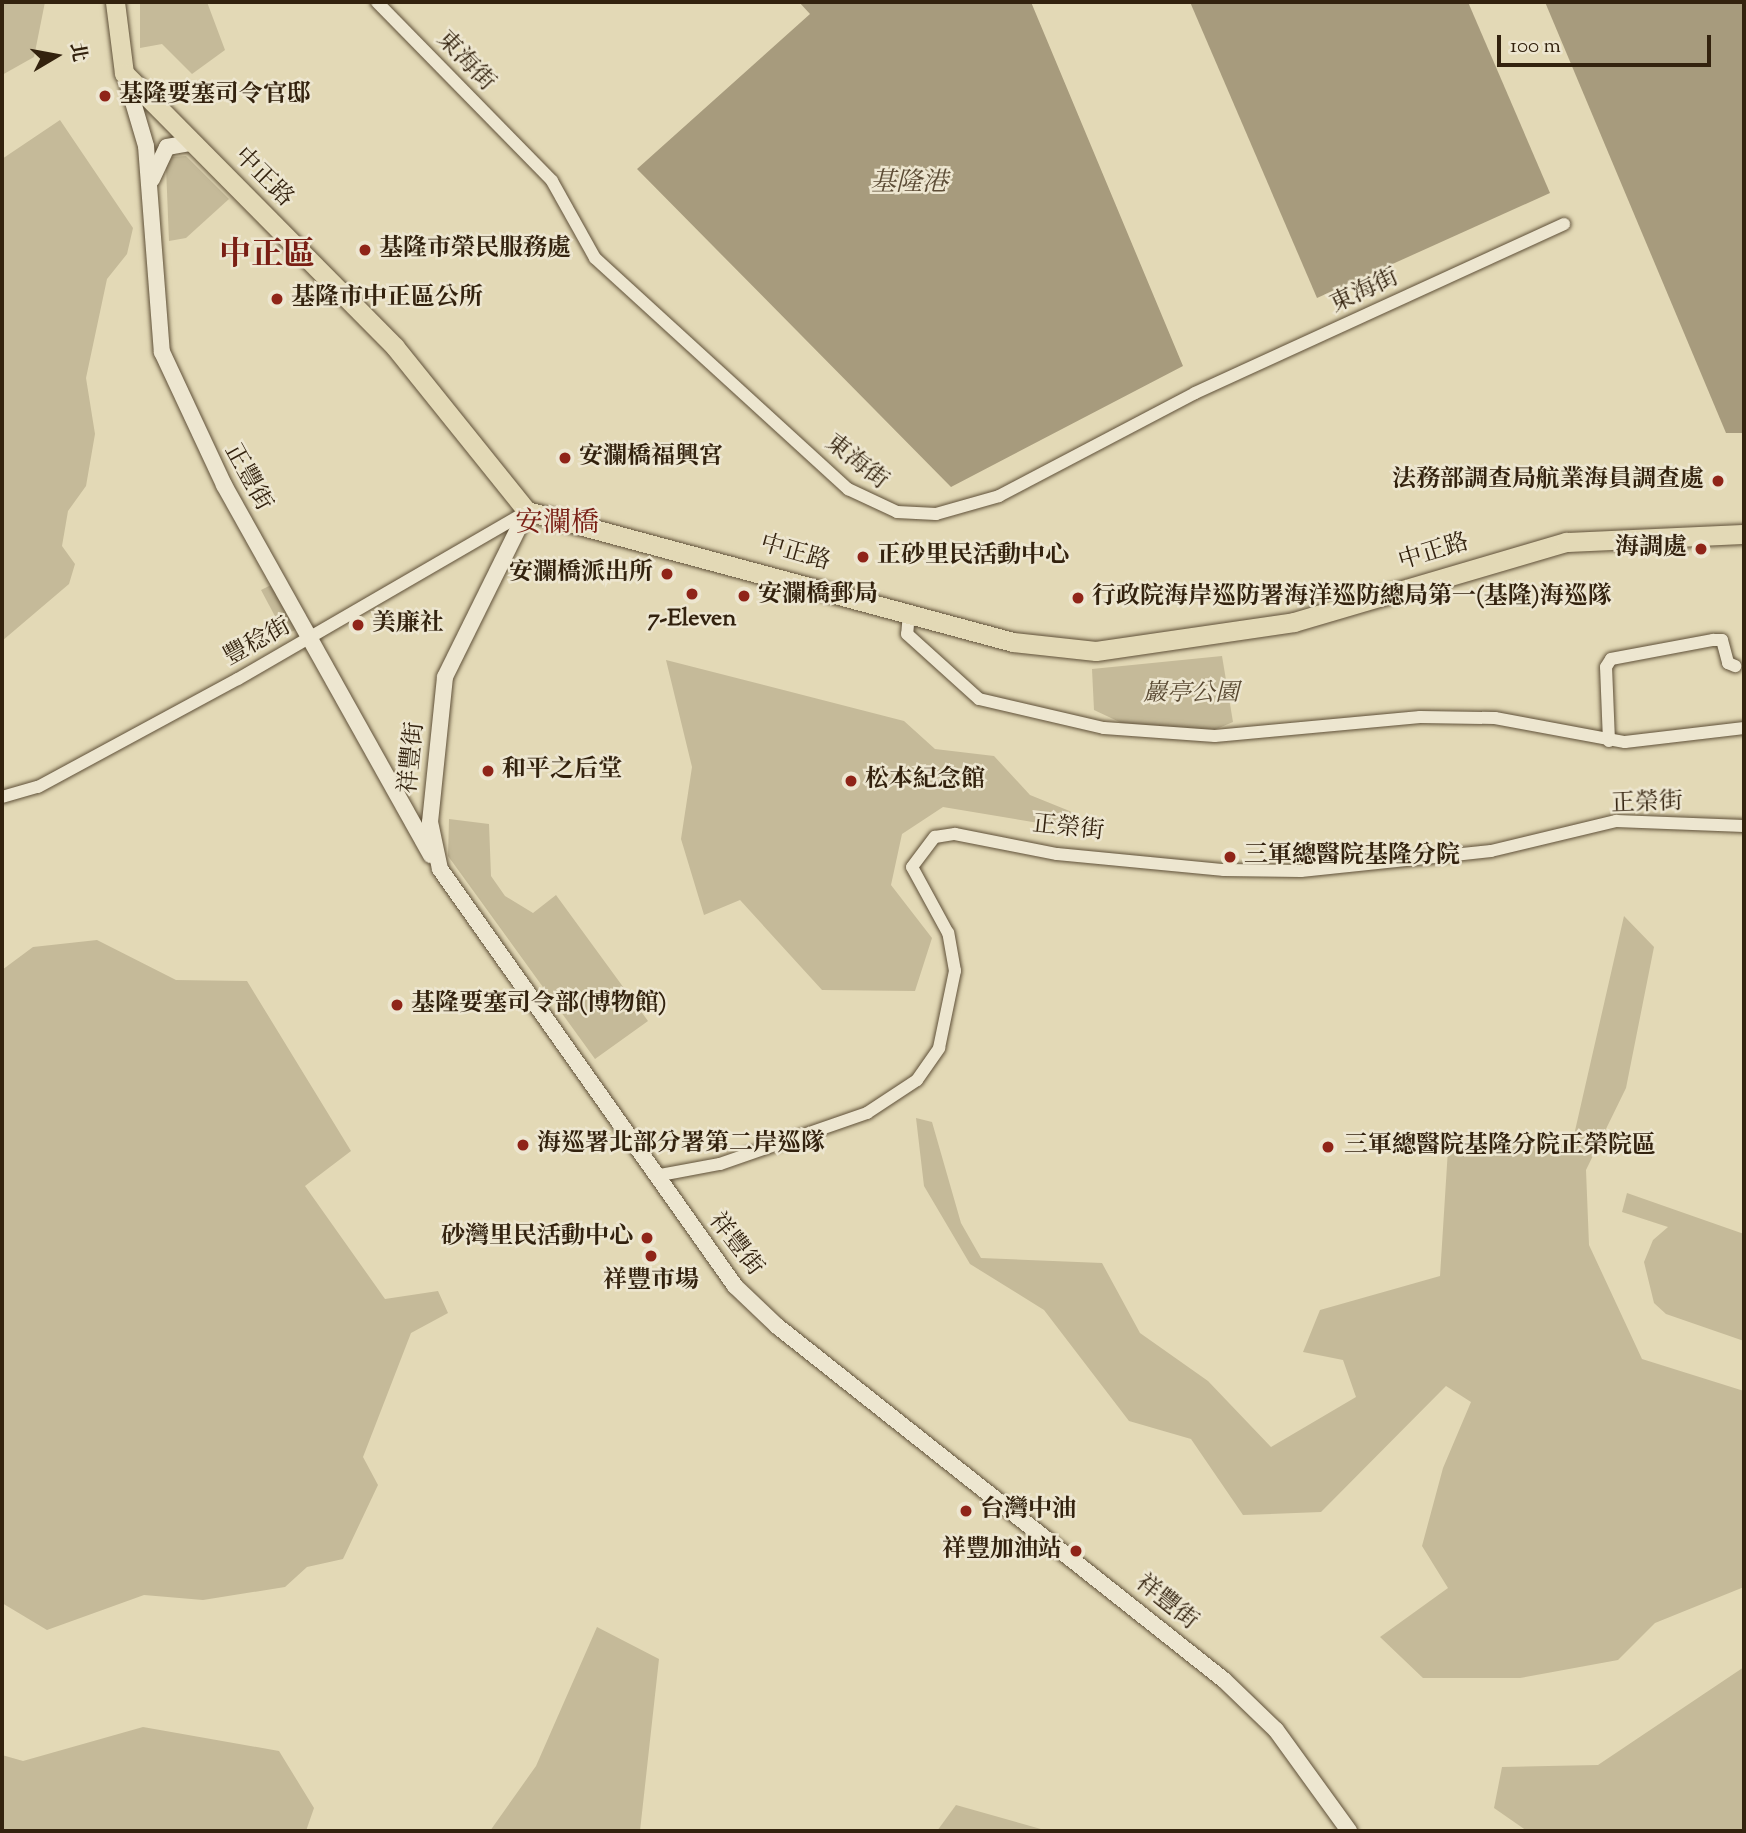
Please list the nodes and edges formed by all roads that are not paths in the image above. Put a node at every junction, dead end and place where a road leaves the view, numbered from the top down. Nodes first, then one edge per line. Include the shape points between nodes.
1 (115, 2) edge
2 (377, 2) edge
3 (124, 73) junction
4 (194, 142) junction
5 (149, 189) junction
6 (1564, 224) dead end
7 (527, 511) junction
8 (1744, 534) edge
9 (909, 613) junction
10 (312, 637) junction
11 (1735, 666) dead end
12 (1744, 728) edge
13 (1609, 741) junction
14 (2, 797) edge
15 (432, 800) junction
16 (399, 804) junction
17 (1744, 826) edge
18 (440, 869) junction
19 (655, 1176) junction
20 (1349, 1831) edge

1 - 3 main road
2 - 6 street, 東海街 via 552,181 594,258 848,489 897,512 936,514 999,496 1195,393
3 - 4 main road, 中正路
3 - 5 street, 正豐街 via 146,146
4 - 5 street via 167,147
4 - 7 main road, 中正路 via 395,347
5 - 10 street, 正豐街 via 162,352 189,419
7 - 9 main road, 中正路
7 - 10 street, 豐稔街
7 - 15 street, 祥豐街 via 445,677
8 - 9 main road, 中正路 via 1566,542 1294,622 1132,649 1047,649
9 - 13 street via 906,634 979,699 1104,728 1215,736 1420,717 1482,718 1531,721
10 - 14 street, 豐稔街 via 38,787
10 - 16 street, 正豐街
11 - 13 street via 1728,663 1722,640 1611,659 1606,667
12 - 13 street
15 - 16 street via 415,810
15 - 18 street, 祥豐街
16 - 18 street, 正豐街
17 - 19 street, 正榮街 via 1616,821 1492,851 1301,871 1224,870 1057,853 955,834 935,837 912,867 948,933 955,971 939,1048 917,1080 867,1113 720,1164
18 - 19 street, 祥豐街
19 - 20 street, 祥豐街 via 735,1286 777,1326 1224,1680 1276,1730

